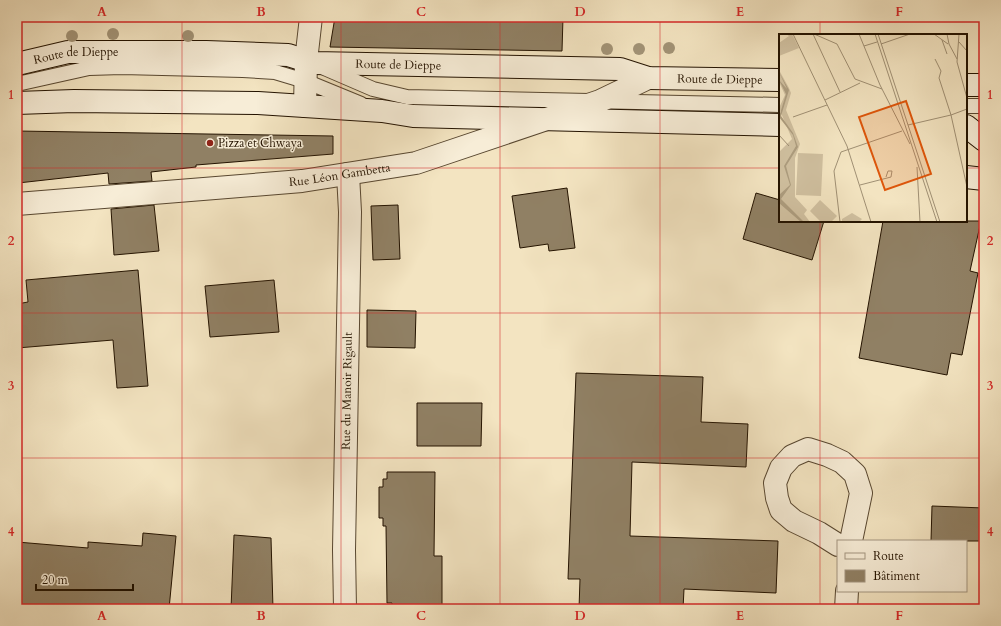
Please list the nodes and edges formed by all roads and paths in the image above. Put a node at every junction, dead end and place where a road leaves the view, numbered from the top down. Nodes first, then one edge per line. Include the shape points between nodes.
1 (311, 17) edge
2 (17, 64) edge
3 (308, 69) junction
4 (648, 78) junction
5 (779, 80) edge
6 (17, 84) edge
7 (967, 85) edge
8 (984, 85) edge
9 (600, 101) junction
10 (17, 103) edge
11 (779, 105) edge
12 (304, 106) junction
13 (967, 106) edge
14 (984, 106) edge
15 (382, 111) junction
16 (551, 119) junction
17 (779, 125) edge
18 (967, 126) edge
19 (984, 126) edge
20 (967, 127) edge
21 (984, 140) edge
22 (348, 174) junction
23 (967, 177) edge
24 (984, 179) edge
25 (17, 204) edge
26 (851, 540) edge
27 (837, 544) edge
28 (847, 592) edge
29 (345, 609) edge
30 (846, 609) edge

1 - 3 main road
2 - 3 main road, Route de Dieppe via 68,52 206,52 288,55
3 - 4 main road, Route de Dieppe via 620,68
3 - 6 lane via 275,72 88,68
3 - 9 lane via 407,97
3 - 12 main road
3 - 15 lane via 345,98
4 - 5 main road, Route de Dieppe
4 - 9 main road, Rue Léon Gambetta
7 - 8 main road
9 - 11 lane
9 - 16 main road, Rue Léon Gambetta
10 - 12 main road via 97,101
12 - 15 main road
13 - 14 lane
15 - 16 main road via 413,116
16 - 17 main road
16 - 22 main road, Rue Léon Gambetta via 416,163
18 - 19 main road
20 - 21 main road
22 - 25 main road, Rue Léon Gambetta via 302,181
22 - 29 main road, Rue du Manoir Rigault via 350,212
23 - 24 main road
26 - 27 main road via 861,493 855,474 842,462 808,449 792,456 781,468 775,484 777,498 781,510 794,521
28 - 30 main road

